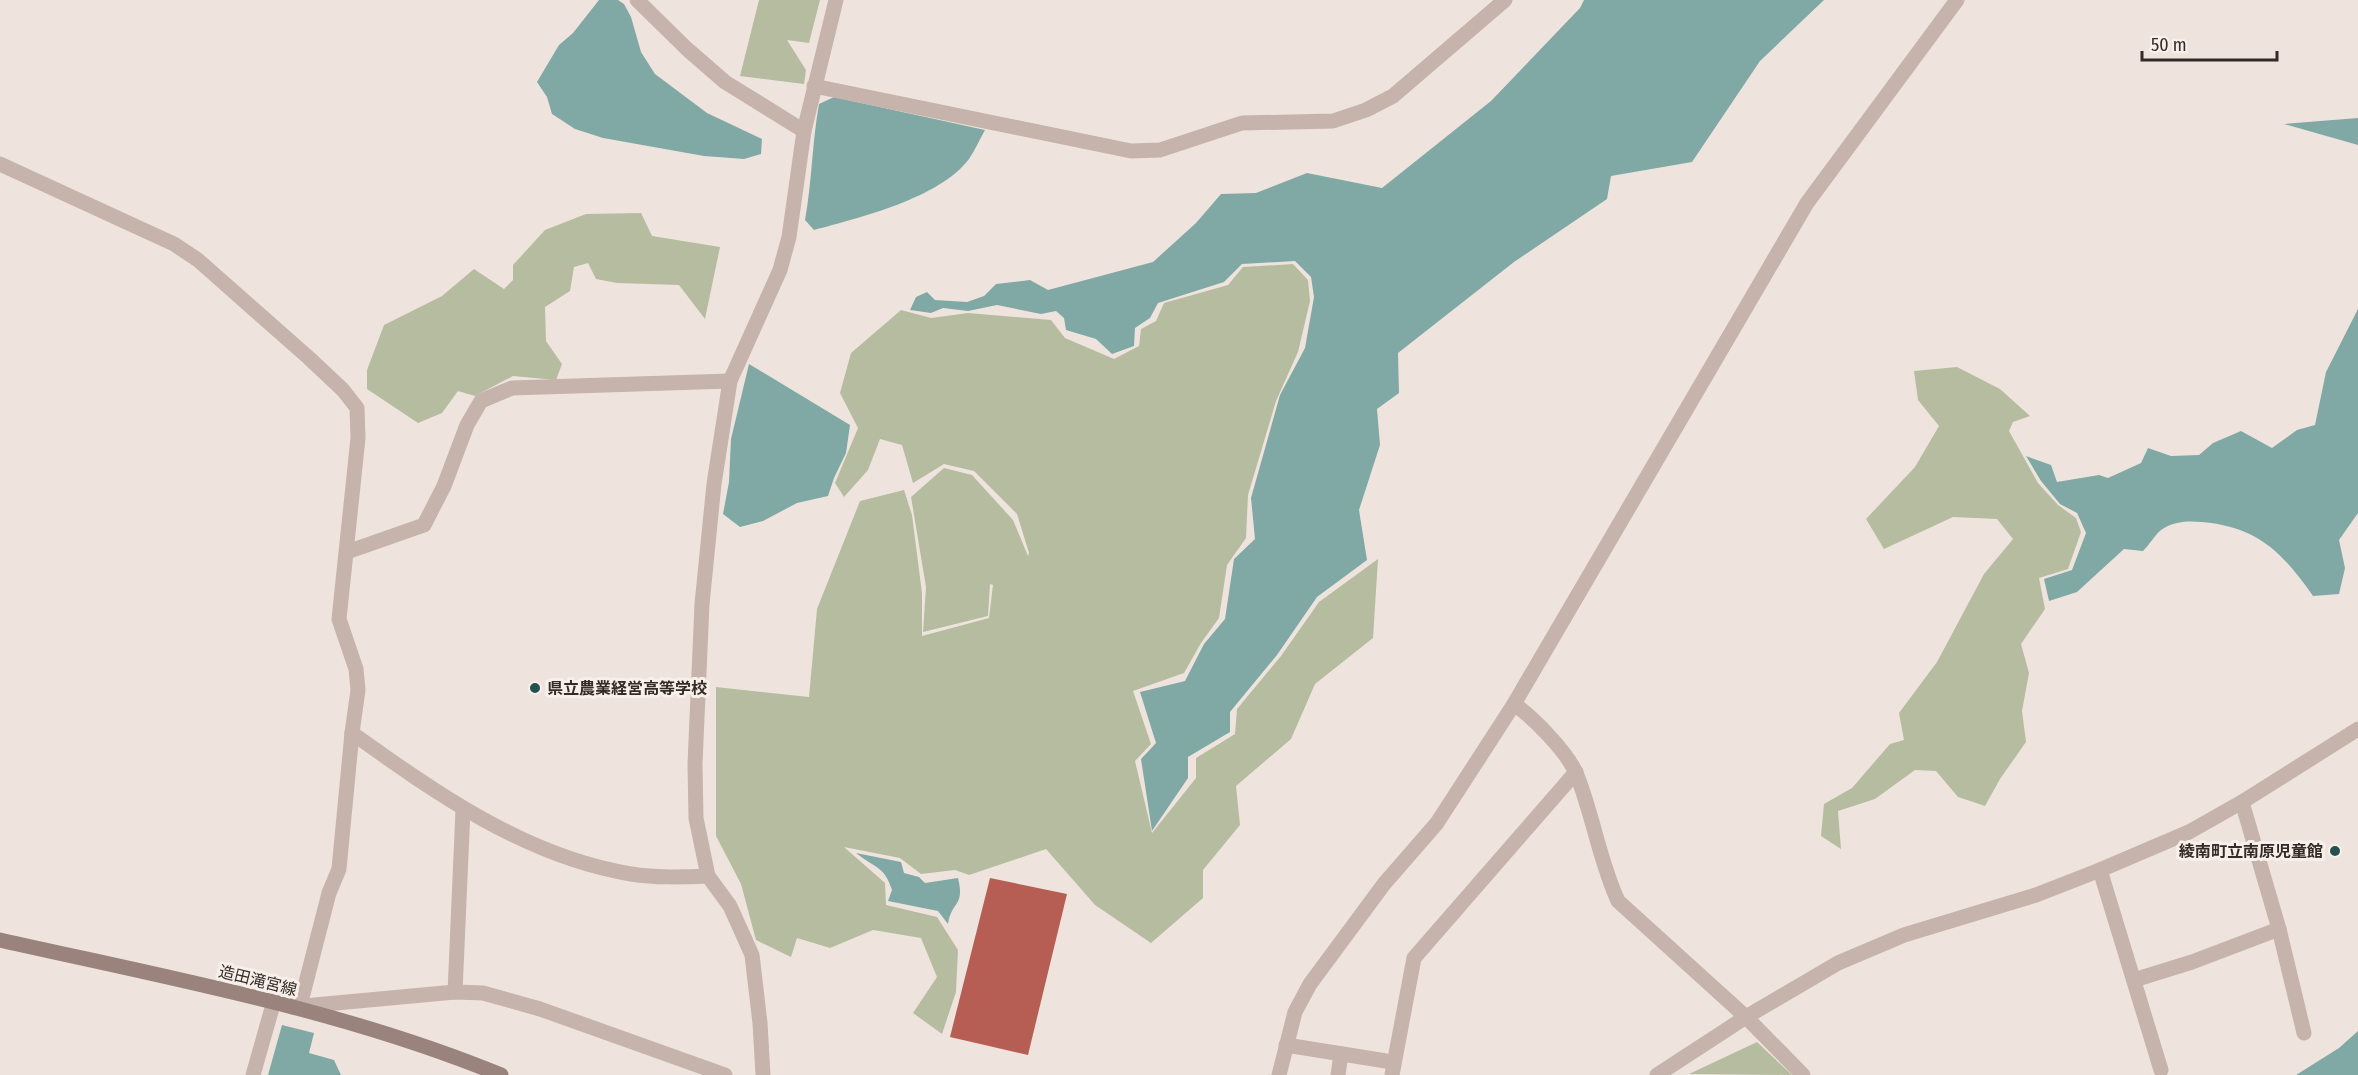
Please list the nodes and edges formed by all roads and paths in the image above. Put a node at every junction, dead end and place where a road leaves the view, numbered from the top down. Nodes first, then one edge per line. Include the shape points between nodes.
1 (637, 0) edge
2 (836, 0) edge
3 (1505, 0) edge
4 (1957, 0) edge
5 (814, 86) junction
6 (804, 131) junction
7 (0, 164) edge
8 (730, 381) junction
9 (346, 552) junction
10 (1514, 704) junction
11 (2358, 729) edge
12 (352, 733) junction
13 (1576, 772) junction
14 (2242, 802) junction
15 (463, 810) junction
16 (2100, 870) junction
17 (708, 876) junction
18 (2279, 929) junction
19 (0, 940) edge
20 (2134, 980) junction
21 (455, 992) junction
22 (274, 1001) junction
23 (293, 1007) junction
24 (1746, 1017) junction
25 (2304, 1032) dead end
26 (1286, 1045) junction
27 (1341, 1054) junction
28 (1389, 1068) edge
29 (2161, 1070) dead end
30 (253, 1075) edge
31 (501, 1075) edge
32 (725, 1075) edge
33 (763, 1075) edge
34 (1279, 1075) edge
35 (1338, 1075) edge
36 (1658, 1075) edge
37 (1803, 1075) edge

1 - 6 street via 725,82
2 - 5 street
3 - 5 street via 1393,96 1366,110 1333,121 1242,123 1160,150 1131,151
4 - 10 street via 1807,203
5 - 6 street
6 - 8 street via 783,259
7 - 9 street via 174,244 198,260 343,390 357,408 358,418
8 - 9 street via 512,388 481,401 424,525
8 - 17 street via 714,484 702,604 696,818
9 - 12 street via 339,619 356,669 358,690
10 - 13 street via 1530,714
10 - 26 street via 1437,823 1384,884 1310,984 1295,1012
11 - 14 street
12 - 15 street
12 - 23 street via 339,869 303,994
13 - 24 street via 1607,878 1618,901
13 - 28 street via 1414,958
14 - 16 street via 2189,832
14 - 18 street
15 - 17 street via 580,861 631,874
15 - 21 street
16 - 20 street
16 - 24 street via 2036,895 1893,940 1838,963
17 - 33 street via 730,906 752,956
18 - 20 street
18 - 25 street
19 - 22 main road, 造田滝宮線
20 - 29 street
21 - 23 street
21 - 32 street via 483,993 540,1009
22 - 23 main road, 造田滝宮線
22 - 30 street
23 - 31 main road, 造田滝宮線 via 381,1031
24 - 36 street
24 - 37 street
26 - 27 street
26 - 34 street
27 - 28 street
27 - 35 street

